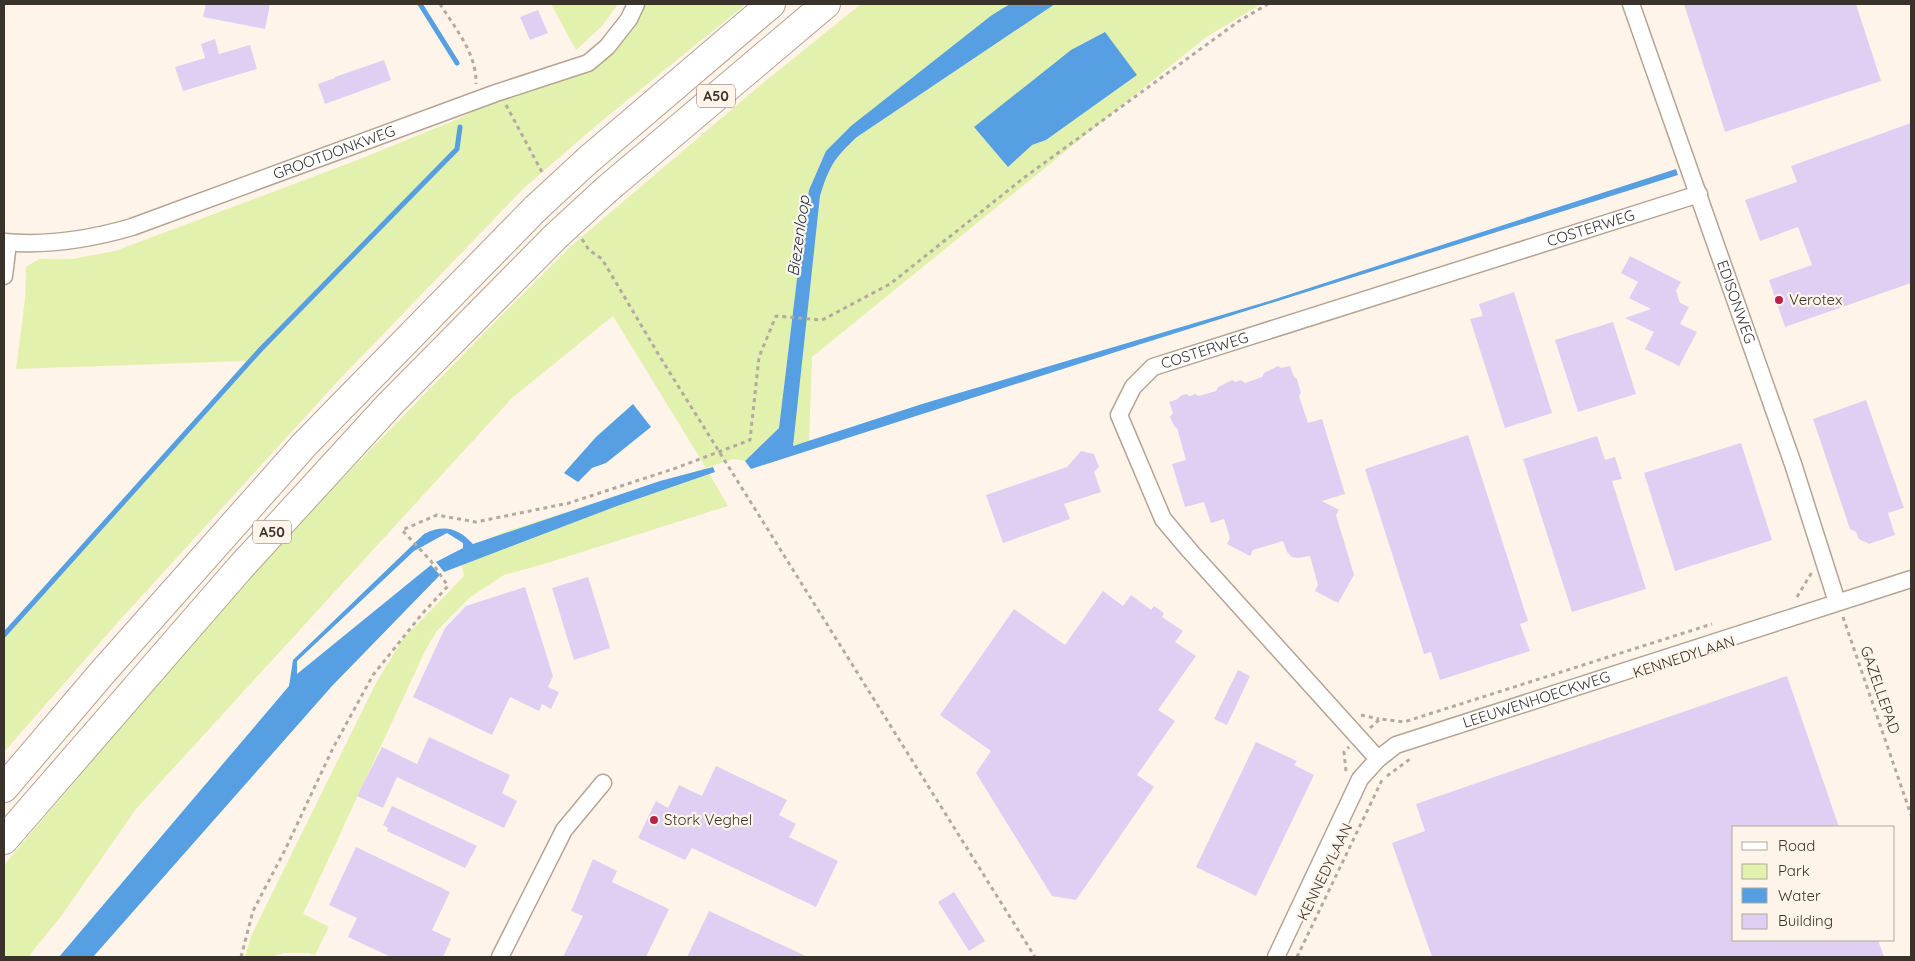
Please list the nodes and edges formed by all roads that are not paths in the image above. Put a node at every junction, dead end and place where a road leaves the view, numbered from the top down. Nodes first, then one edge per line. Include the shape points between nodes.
1 (636, 4) edge
2 (771, 4) edge
3 (826, 4) edge
4 (1631, 4) edge
5 (1700, 194) junction
6 (6, 242) edge
7 (4, 276) edge
8 (1911, 579) edge
9 (1837, 602) junction
10 (1378, 759) junction
11 (603, 784) dead end
12 (4, 788) edge
13 (4, 840) edge
14 (500, 957) edge
15 (1276, 957) edge

1 - 6 street, GROOTDONKWEG via 629,19 607,47 588,63 496,93 132,227 68,240
2 - 12 highway, A50, bridge via 536,208 305,444
3 - 13 highway, A50, bridge via 606,190 567,235 390,404 252,554
4 - 5 street, EDISONWEG
5 - 9 street, EDISONWEG
5 - 10 street, COSTERWEG via 1153,367 1133,387 1119,414 1163,519
6 - 7 street
8 - 9 street, LEEUWENHOECKWEG
9 - 10 street, LEEUWENHOECKWEG via 1396,745
10 - 15 street, LEEUWENHOECKWEG via 1360,779
11 - 14 street via 564,830

